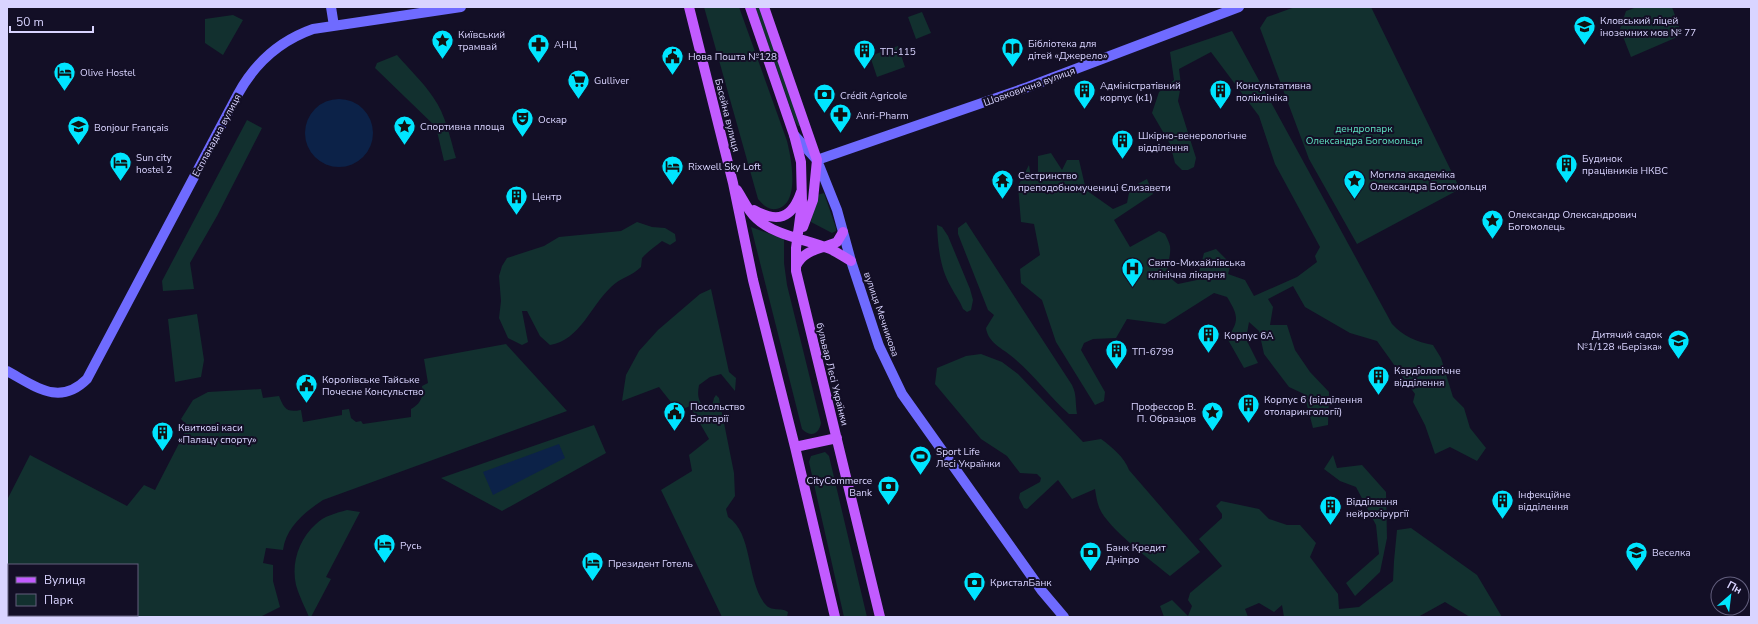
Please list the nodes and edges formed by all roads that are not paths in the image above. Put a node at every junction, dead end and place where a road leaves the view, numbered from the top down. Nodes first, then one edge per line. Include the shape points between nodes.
1 (331, 7) edge
2 (461, 7) edge
3 (689, 7) edge
4 (694, 7) edge
5 (750, 7) edge
6 (764, 7) edge
7 (1239, 7) edge
8 (692, 20) junction
9 (334, 26) junction
10 (794, 135) junction
11 (817, 160) junction
12 (733, 183) junction
13 (802, 188) junction
14 (744, 201) junction
15 (843, 232) junction
16 (798, 238) junction
17 (824, 247) junction
18 (851, 261) junction
19 (796, 266) junction
20 (7, 371) edge
21 (837, 438) junction
22 (795, 447) junction
23 (835, 617) edge
24 (880, 617) edge
25 (1064, 617) edge

1 - 9 street
2 - 9 street, Еспланадна вулиця
3 - 8 main road, Басейна вулиця
4 - 8 main road
5 - 10 main road
6 - 11 main road
7 - 11 street, Шовковична вулиця via 1028,87
8 - 12 main road, Басейна вулиця
9 - 20 street, Еспланадна вулиця via 300,34 272,51 247,78 86,379 69,392 56,394
10 - 11 street, вулиця Мечникова
10 - 13 main road, бульвар Лесі Українки via 801,162
11 - 15 street, вулиця Мечникова
11 - 16 main road via 813,200
12 - 14 main road
12 - 22 main road via 753,280
13 - 14 main road via 793,207 779,218 766,217
13 - 16 main road, бульвар Лесі Українки
14 - 16 main road via 750,212 760,221
15 - 17 main road via 837,242
15 - 18 street, вулиця Мечникова
16 - 17 main road
16 - 19 main road, бульвар Лесі Українки
17 - 18 main road
17 - 19 main road via 810,251 798,260
18 - 25 street, вулиця Мечникова via 879,346 902,394 1042,591
19 - 21 main road, бульвар Лесі Українки
21 - 22 main road
21 - 24 main road, бульвар Лесі Українки
22 - 23 main road

